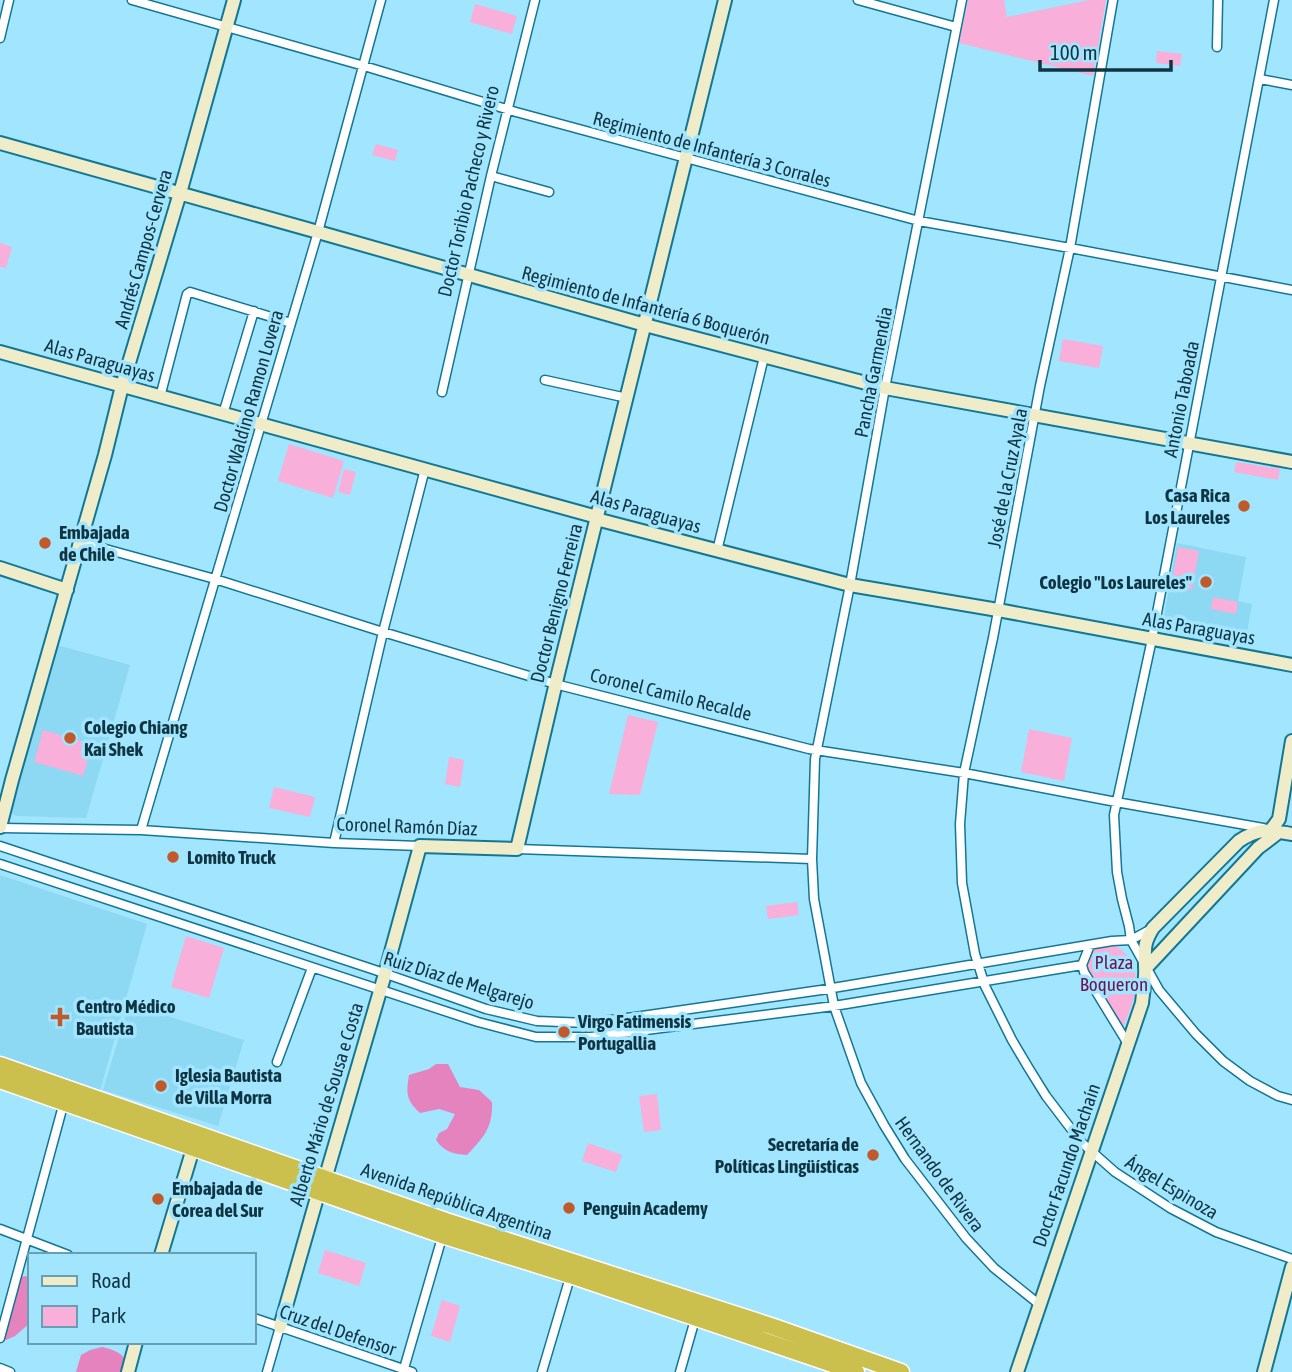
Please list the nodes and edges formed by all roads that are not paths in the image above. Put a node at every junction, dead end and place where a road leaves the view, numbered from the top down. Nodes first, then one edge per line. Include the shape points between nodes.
1 (9, 0) edge
2 (132, 0) edge
3 (234, 0) edge
4 (381, 0) edge
5 (535, 0) edge
6 (725, 0) edge
7 (858, 0) edge
8 (962, 0) edge
9 (1113, 0) edge
10 (1217, 0) edge
11 (1274, 0) edge
12 (227, 27) junction
13 (956, 27) junction
14 (0, 38) edge
15 (1217, 47) dead end
16 (363, 66) junction
17 (1259, 79) junction
18 (1292, 85) edge
19 (507, 109) junction
20 (0, 144) edge
21 (686, 158) junction
22 (491, 176) junction
23 (549, 192) dead end
24 (180, 193) junction
25 (919, 221) junction
26 (318, 232) junction
27 (1070, 248) junction
28 (468, 275) junction
29 (1222, 276) junction
30 (1292, 290) edge
31 (254, 311) junction
32 (291, 323) junction
33 (645, 325) junction
34 (0, 352) edge
35 (764, 357) junction
36 (545, 380) dead end
37 (122, 386) junction
38 (885, 388) junction
39 (442, 392) dead end
40 (160, 397) junction
41 (627, 398) junction
42 (223, 414) junction
43 (1035, 416) junction
44 (261, 425) junction
45 (1188, 443) junction
46 (1292, 463) edge
47 (425, 469) junction
48 (597, 517) junction
49 (80, 542) junction
50 (717, 551) junction
51 (0, 568) edge
52 (215, 579) junction
53 (850, 585) junction
54 (67, 590) junction
55 (998, 610) junction
56 (383, 632) junction
57 (1152, 639) junction
58 (1292, 665) edge
59 (556, 684) junction
60 (1292, 741) edge
61 (817, 751) junction
62 (964, 773) junction
63 (6, 778) edge
64 (1116, 802) junction
65 (0, 828) edge
66 (141, 830) junction
67 (1277, 831) edge
68 (334, 843) junction
69 (0, 846) edge
70 (420, 846) junction
71 (517, 849) junction
72 (812, 859) junction
73 (0, 864) edge
74 (130, 888) junction
75 (124, 905) junction
76 (246, 927) junction
77 (1153, 928) junction
78 (1130, 940) junction
79 (239, 943) junction
80 (1090, 945) junction
81 (978, 963) junction
82 (1082, 965) junction
83 (312, 968) junction
84 (1146, 968) junction
85 (385, 974) junction
86 (983, 981) junction
87 (831, 988) junction
88 (380, 990) junction
89 (834, 1006) junction
90 (515, 1016) junction
91 (635, 1017) junction
92 (511, 1031) junction
93 (637, 1031) junction
94 (1128, 1044) junction
95 (277, 1062) dead end
96 (0, 1065) edge
97 (0, 1080) edge
98 (66, 1096) junction
99 (1292, 1100) edge
100 (194, 1139) junction
101 (1091, 1151) junction
102 (322, 1185) junction
103 (444, 1228) junction
104 (0, 1229) edge
105 (27, 1239) junction
106 (63, 1253) edge
107 (162, 1253) edge
108 (1292, 1259) edge
109 (1292, 1267) edge
110 (572, 1269) junction
111 (1040, 1305) junction
112 (698, 1310) junction
113 (256, 1319) edge
114 (279, 1327) junction
115 (0, 1338) edge
116 (135, 1344) edge
117 (827, 1361) edge
118 (0, 1368) edge
119 (406, 1371) edge
120 (10, 1372) edge
121 (128, 1372) edge
122 (267, 1372) edge
123 (542, 1372) edge
124 (680, 1372) edge
125 (856, 1372) edge
126 (901, 1372) edge
127 (1017, 1372) edge
128 (1264, 1372) edge

1 - 14 street
2 - 12 street, Regimiento de Infantería 3 Corrales
3 - 12 street, Andrés Campos-Cervera
4 - 16 street, Doctor Waldino Ramon Lovera
5 - 19 street, Doctor Toribio Pacheco y Rivero
6 - 21 street, Doctor Benigno Ferreira
7 - 13 street
8 - 13 street, Pancha Garmendia
9 - 27 street, José de la Cruz Ayala
10 - 15 street
11 - 17 street, Antonio Taboada
12 - 16 street, Regimiento de Infantería 3 Corrales
12 - 24 street, Andrés Campos-Cervera
13 - 25 street, Pancha Garmendia
16 - 19 street, Regimiento de Infantería 3 Corrales
16 - 26 street, Doctor Waldino Ramon Lovera
17 - 18 street
17 - 29 street, Antonio Taboada
19 - 21 street, Regimiento de Infantería 3 Corrales
19 - 22 street, Doctor Toribio Pacheco y Rivero
20 - 24 street, Regimiento de Infantería 6 Boquerón
21 - 25 street, Regimiento de Infantería 3 Corrales
21 - 33 street, Doctor Benigno Ferreira
22 - 23 street
22 - 28 street, Doctor Toribio Pacheco y Rivero
24 - 26 street, Regimiento de Infantería 6 Boquerón
24 - 37 street, Andrés Campos-Cervera
25 - 27 street, Regimiento de Infantería 3 Corrales
25 - 38 street, Pancha Garmendia
26 - 28 street, Regimiento de Infantería 6 Boquerón
26 - 32 street, Doctor Waldino Ramon Lovera
27 - 29 street, Regimiento de Infantería 3 Corrales
27 - 43 street, José de la Cruz Ayala
28 - 33 street, Regimiento de Infantería 6 Boquerón
28 - 39 street, Doctor Toribio Pacheco y Rivero
29 - 30 street, Regimiento de Infantería 3 Corrales
29 - 45 street, Antonio Taboada
31 - 32 street
31 - 40 street via 193,292 187,295
31 - 42 street
32 - 44 street, Doctor Waldino Ramon Lovera
33 - 35 street, Regimiento de Infantería 6 Boquerón
33 - 41 street, Doctor Benigno Ferreira
34 - 37 street, Alas Paraguayas
35 - 38 street, Regimiento de Infantería 6 Boquerón
35 - 50 street
36 - 41 street
37 - 40 street, Alas Paraguayas
37 - 49 street, Andrés Campos-Cervera
38 - 43 street, Regimiento de Infantería 6 Boquerón
38 - 53 street, Pancha Garmendia
40 - 42 street, Alas Paraguayas
41 - 48 street, Doctor Benigno Ferreira
42 - 44 street, Alas Paraguayas
43 - 45 street, Regimiento de Infantería 6 Boquerón
43 - 55 street, José de la Cruz Ayala
44 - 47 street, Alas Paraguayas
44 - 52 street, Doctor Waldino Ramon Lovera
45 - 46 street, Regimiento de Infantería 6 Boquerón
45 - 57 street, Antonio Taboada
47 - 48 street, Alas Paraguayas
47 - 56 street
48 - 50 street, Alas Paraguayas
48 - 59 street, Doctor Benigno Ferreira
49 - 52 street, Coronel Camilo Recalde
49 - 54 street, Andrés Campos-Cervera
50 - 53 street, Alas Paraguayas
51 - 54 street
52 - 56 street, Coronel Camilo Recalde
52 - 66 street, Doctor Waldino Ramon Lovera
53 - 55 street, Alas Paraguayas
53 - 61 street, Pancha Garmendia
54 - 63 street, Andrés Campos-Cervera
55 - 57 street, Alas Paraguayas
55 - 62 street, José de la Cruz Ayala
56 - 59 street, Coronel Camilo Recalde
56 - 68 street
57 - 58 street, Alas Paraguayas
57 - 64 street, Antonio Taboada
59 - 61 street, Coronel Camilo Recalde
59 - 71 street, Doctor Benigno Ferreira
60 - 67 street
61 - 62 street, Coronel Camilo Recalde
61 - 72 street, Hernando de Rivera
62 - 64 street, Coronel Camilo Recalde
62 - 81 street, José de la Cruz Ayala via 961,870
63 - 65 street, Andrés Campos-Cervera
64 - 67 street, Coronel Camilo Recalde
64 - 78 street, Antonio Taboada via 1117,872
65 - 66 street, Coronel Ramón Díaz
66 - 68 street, Coronel Ramón Díaz
67 - 77 street via 1250,834 1238,841
67 - 84 street
68 - 70 street, Coronel Ramón Díaz
69 - 74 street, Ruiz Díaz de Melgarejo
70 - 71 street, Coronel Ramón Díaz
70 - 85 street, Alberto Mário de Sousa e Costa
71 - 72 street, Coronel Ramón Díaz
72 - 87 street, Hernando de Rivera via 814,899
73 - 75 street, Ruiz Díaz de Melgarejo
74 - 75 street
74 - 76 street, Ruiz Díaz de Melgarejo
75 - 79 street, Ruiz Díaz de Melgarejo
76 - 79 street
76 - 85 street, Ruiz Díaz de Melgarejo
77 - 78 street, Ruiz Díaz de Melgarejo
77 - 84 street, Doctor Facundo Machaín via 1145,941
78 - 80 street, Ruiz Díaz de Melgarejo
78 - 84 street, Antonio Taboada
79 - 83 street, Ruiz Díaz de Melgarejo
80 - 81 street, Ruiz Díaz de Melgarejo
80 - 82 street
81 - 86 street, Ángel Espinoza
81 - 87 street, Ruiz Díaz de Melgarejo
82 - 86 street, Ruiz Díaz de Melgarejo
82 - 94 street
83 - 88 street, Ruiz Díaz de Melgarejo
83 - 95 street
84 - 94 street, Doctor Facundo Machaín via 1142,1003
84 - 99 street, Antonio Taboada via 1175,1011 1223,1060 1250,1081
85 - 88 street, Alberto Mário de Sousa e Costa
85 - 90 street, Ruiz Díaz de Melgarejo
86 - 89 street, Ruiz Díaz de Melgarejo
86 - 101 street, Ángel Espinoza via 1046,1096
87 - 89 street, Hernando de Rivera
87 - 91 street, Ruiz Díaz de Melgarejo
88 - 92 street, Ruiz Díaz de Melgarejo
88 - 102 street, Alberto Mário de Sousa e Costa
89 - 93 street, Ruiz Díaz de Melgarejo
89 - 111 street, Hernando de Rivera via 861,1083 905,1159 993,1268
90 - 91 street, Ruiz Díaz de Melgarejo via 562,1023
90 - 92 street
91 - 93 street
92 - 93 street, Ruiz Díaz de Melgarejo via 558,1038
94 - 101 street, Doctor Facundo Machaín
96 - 98 highway, Avenida República Argentina
97 - 98 highway, Avenida República Argentina
98 - 100 highway, Avenida República Argentina
98 - 105 street
100 - 102 highway, Avenida República Argentina
100 - 102 highway, Avenida República Argentina via 219,1147 230,1145
100 - 107 street
101 - 108 street, Ángel Espinoza via 1170,1208 1216,1232
101 - 111 street, Doctor Facundo Machaín
102 - 103 highway, Avenida República Argentina
102 - 114 street, Alberto Mário de Sousa e Costa
103 - 110 highway, Avenida República Argentina
103 - 119 street
104 - 105 street
105 - 106 street
105 - 115 street
109 - 128 street
110 - 112 highway, Avenida República Argentina
110 - 123 street
111 - 127 street, Doctor Facundo Machaín
112 - 117 highway, Avenida República Argentina via 774,1327
112 - 124 street
113 - 114 street, Cruz del Defensor
114 - 119 street, Cruz del Defensor
114 - 122 street, Alberto Mário de Sousa e Costa
116 - 121 street
117 - 125 highway, Avenida República Argentina
117 - 126 highway, Avenida República Argentina
118 - 120 street

